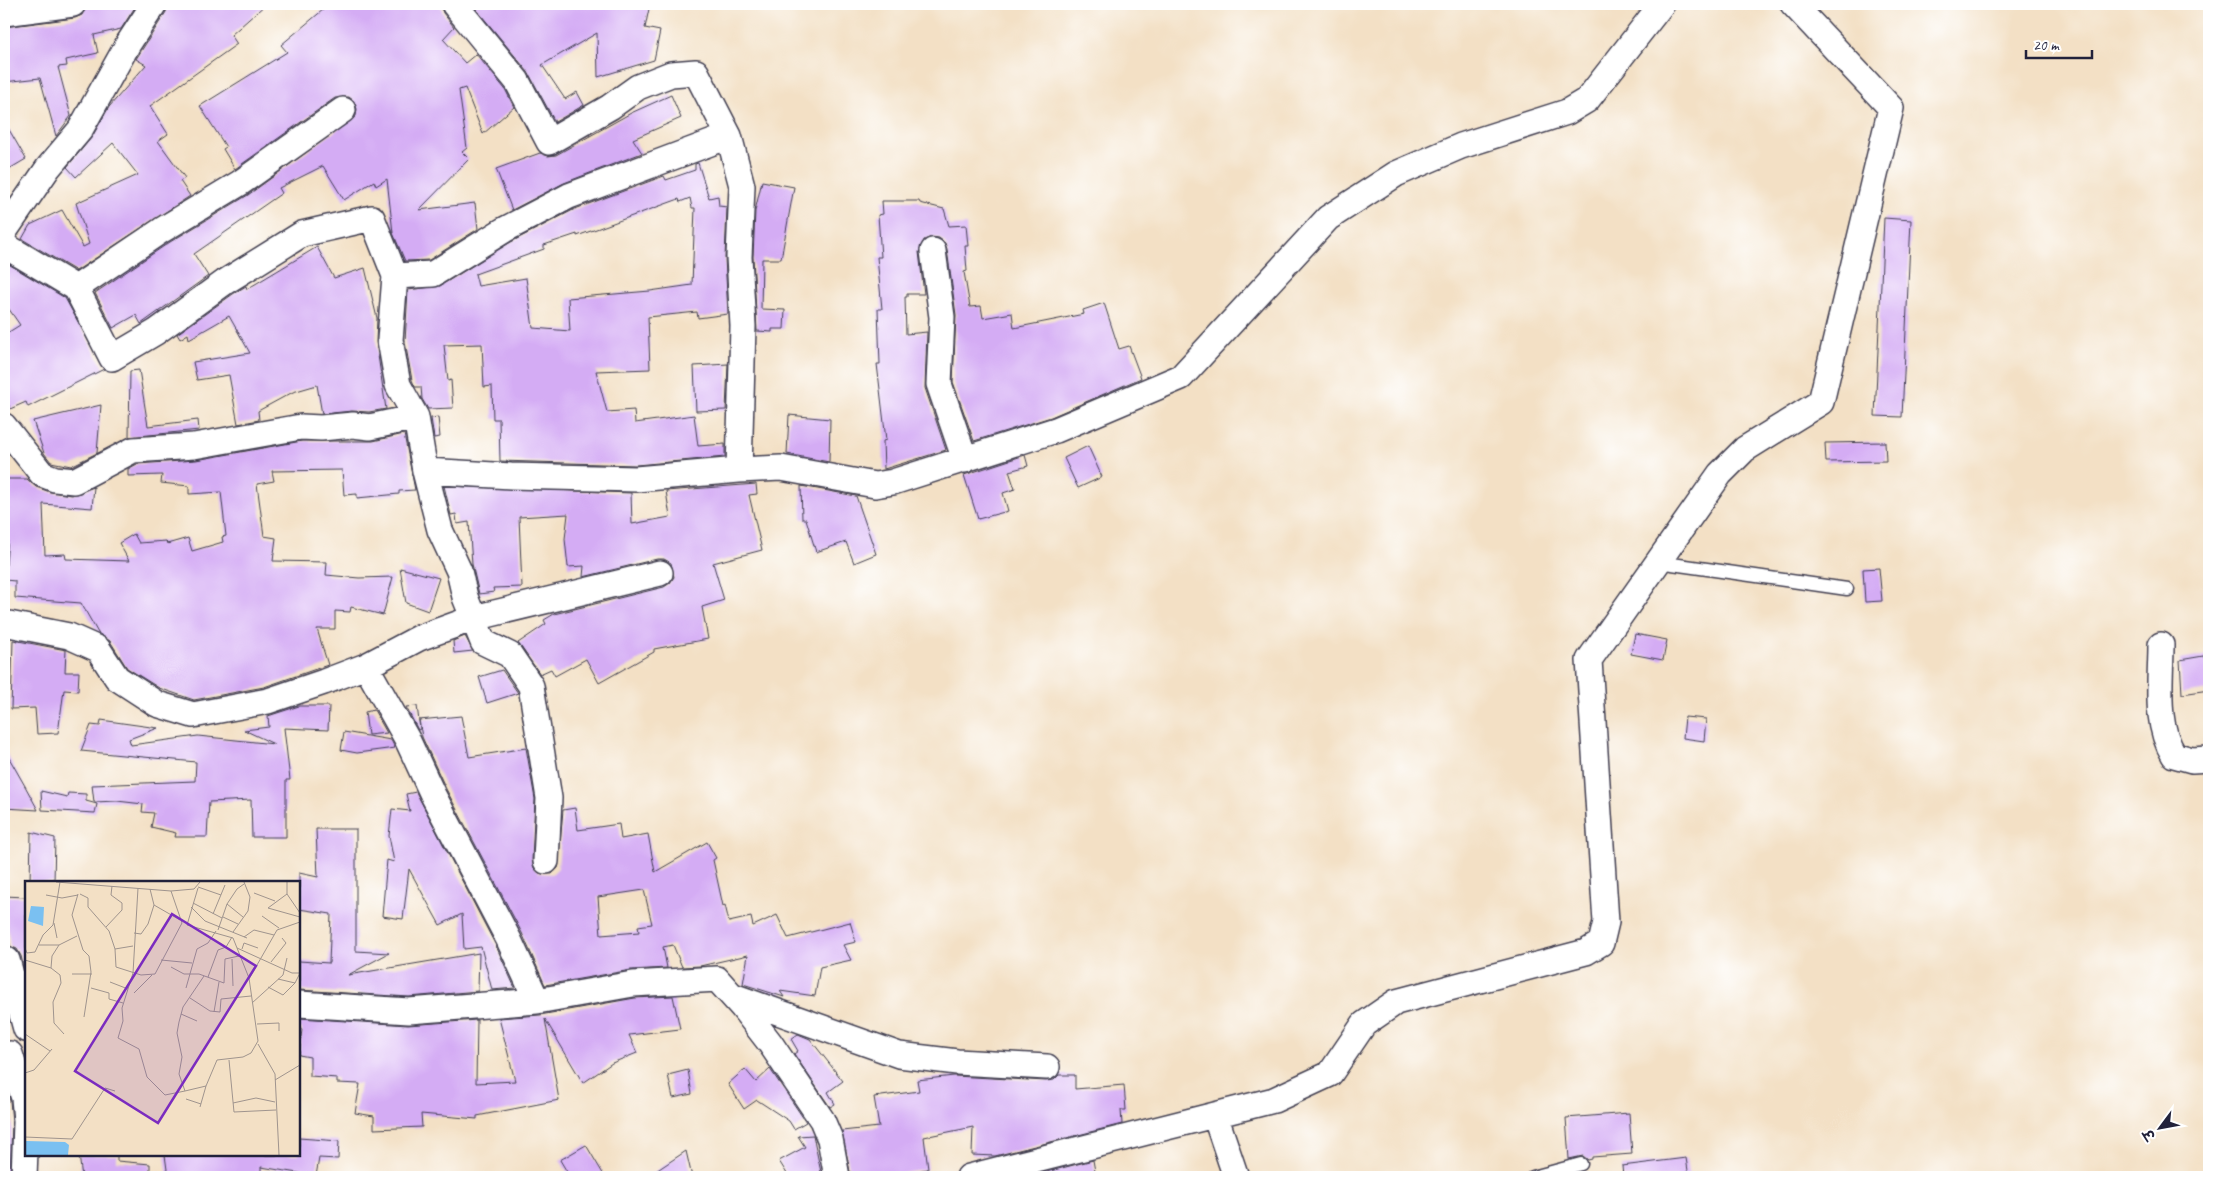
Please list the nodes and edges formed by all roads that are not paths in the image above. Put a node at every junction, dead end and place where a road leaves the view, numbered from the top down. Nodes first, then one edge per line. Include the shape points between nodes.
1 (73, 4) edge
2 (154, 4) edge
3 (454, 4) edge
4 (1662, 4) edge
5 (1793, 4) edge
6 (4, 13) edge
7 (344, 110) dead end
8 (729, 136) junction
9 (4, 232) edge
10 (4, 245) edge
11 (934, 251) dead end
12 (395, 276) junction
13 (76, 288) junction
14 (416, 416) junction
15 (4, 426) edge
16 (965, 460) junction
17 (739, 470) junction
18 (425, 471) junction
19 (1658, 562) junction
20 (660, 573) dead end
21 (1847, 589) dead end
22 (474, 618) junction
23 (4, 623) edge
24 (2161, 645) dead end
25 (366, 666) junction
26 (2209, 759) edge
27 (546, 861) dead end
28 (5, 955) edge
29 (732, 995) junction
30 (536, 1001) junction
31 (300, 1004) edge
32 (25, 1025) edge
33 (25, 1030) edge
34 (7, 1061) edge
35 (1047, 1067) dead end
36 (25, 1110) edge
37 (1215, 1115) junction
38 (25, 1149) edge
39 (1581, 1164) dead end
40 (1048, 1168) edge
41 (24, 1177) edge
42 (837, 1177) edge
43 (969, 1177) edge
44 (1236, 1177) edge
45 (1533, 1177) edge

1 - 6 street
2 - 9 street via 80,130 48,168
3 - 8 street via 517,81 549,142 638,87 671,74 696,72
4 - 16 street via 1587,100 1567,112 1461,146 1396,174 1328,218 1181,377 1056,430
5 - 19 street via 1891,108 1821,402 1745,449 1720,474
7 - 13 street via 240,183
8 - 12 street via 569,196 504,230 433,274
8 - 17 street via 742,186
10 - 13 street
11 - 16 street via 942,317 939,384
12 - 13 street via 372,218 302,234 112,358
12 - 14 street via 390,340 398,385
14 - 15 street via 370,427 301,427 194,446 133,450 74,481 42,474
14 - 18 street
16 - 17 street via 875,485 781,468
17 - 18 street via 636,479
18 - 22 street via 440,530 459,571
19 - 21 lane
19 - 37 street via 1589,660 1606,922 1601,943 1586,952 1396,1002 1364,1024 1330,1074 1274,1100
20 - 22 street
22 - 25 street via 419,638
22 - 27 street via 483,642 510,656 532,686 549,798
23 - 25 street via 69,636 84,643 98,650 118,678 157,704 193,715 268,701
24 - 26 street via 2160,716 2165,741 2174,755 2192,760
25 - 30 street via 407,739 509,940
28 - 32 street
29 - 30 street via 717,980 633,984
29 - 35 street via 900,1055
29 - 42 street via 770,1043 822,1120 830,1139
30 - 31 street via 409,1011
33 - 34 street via 18,1036
34 - 36 street via 24,1098
37 - 40 street
37 - 44 street
38 - 41 street
39 - 45 lane
40 - 43 street

